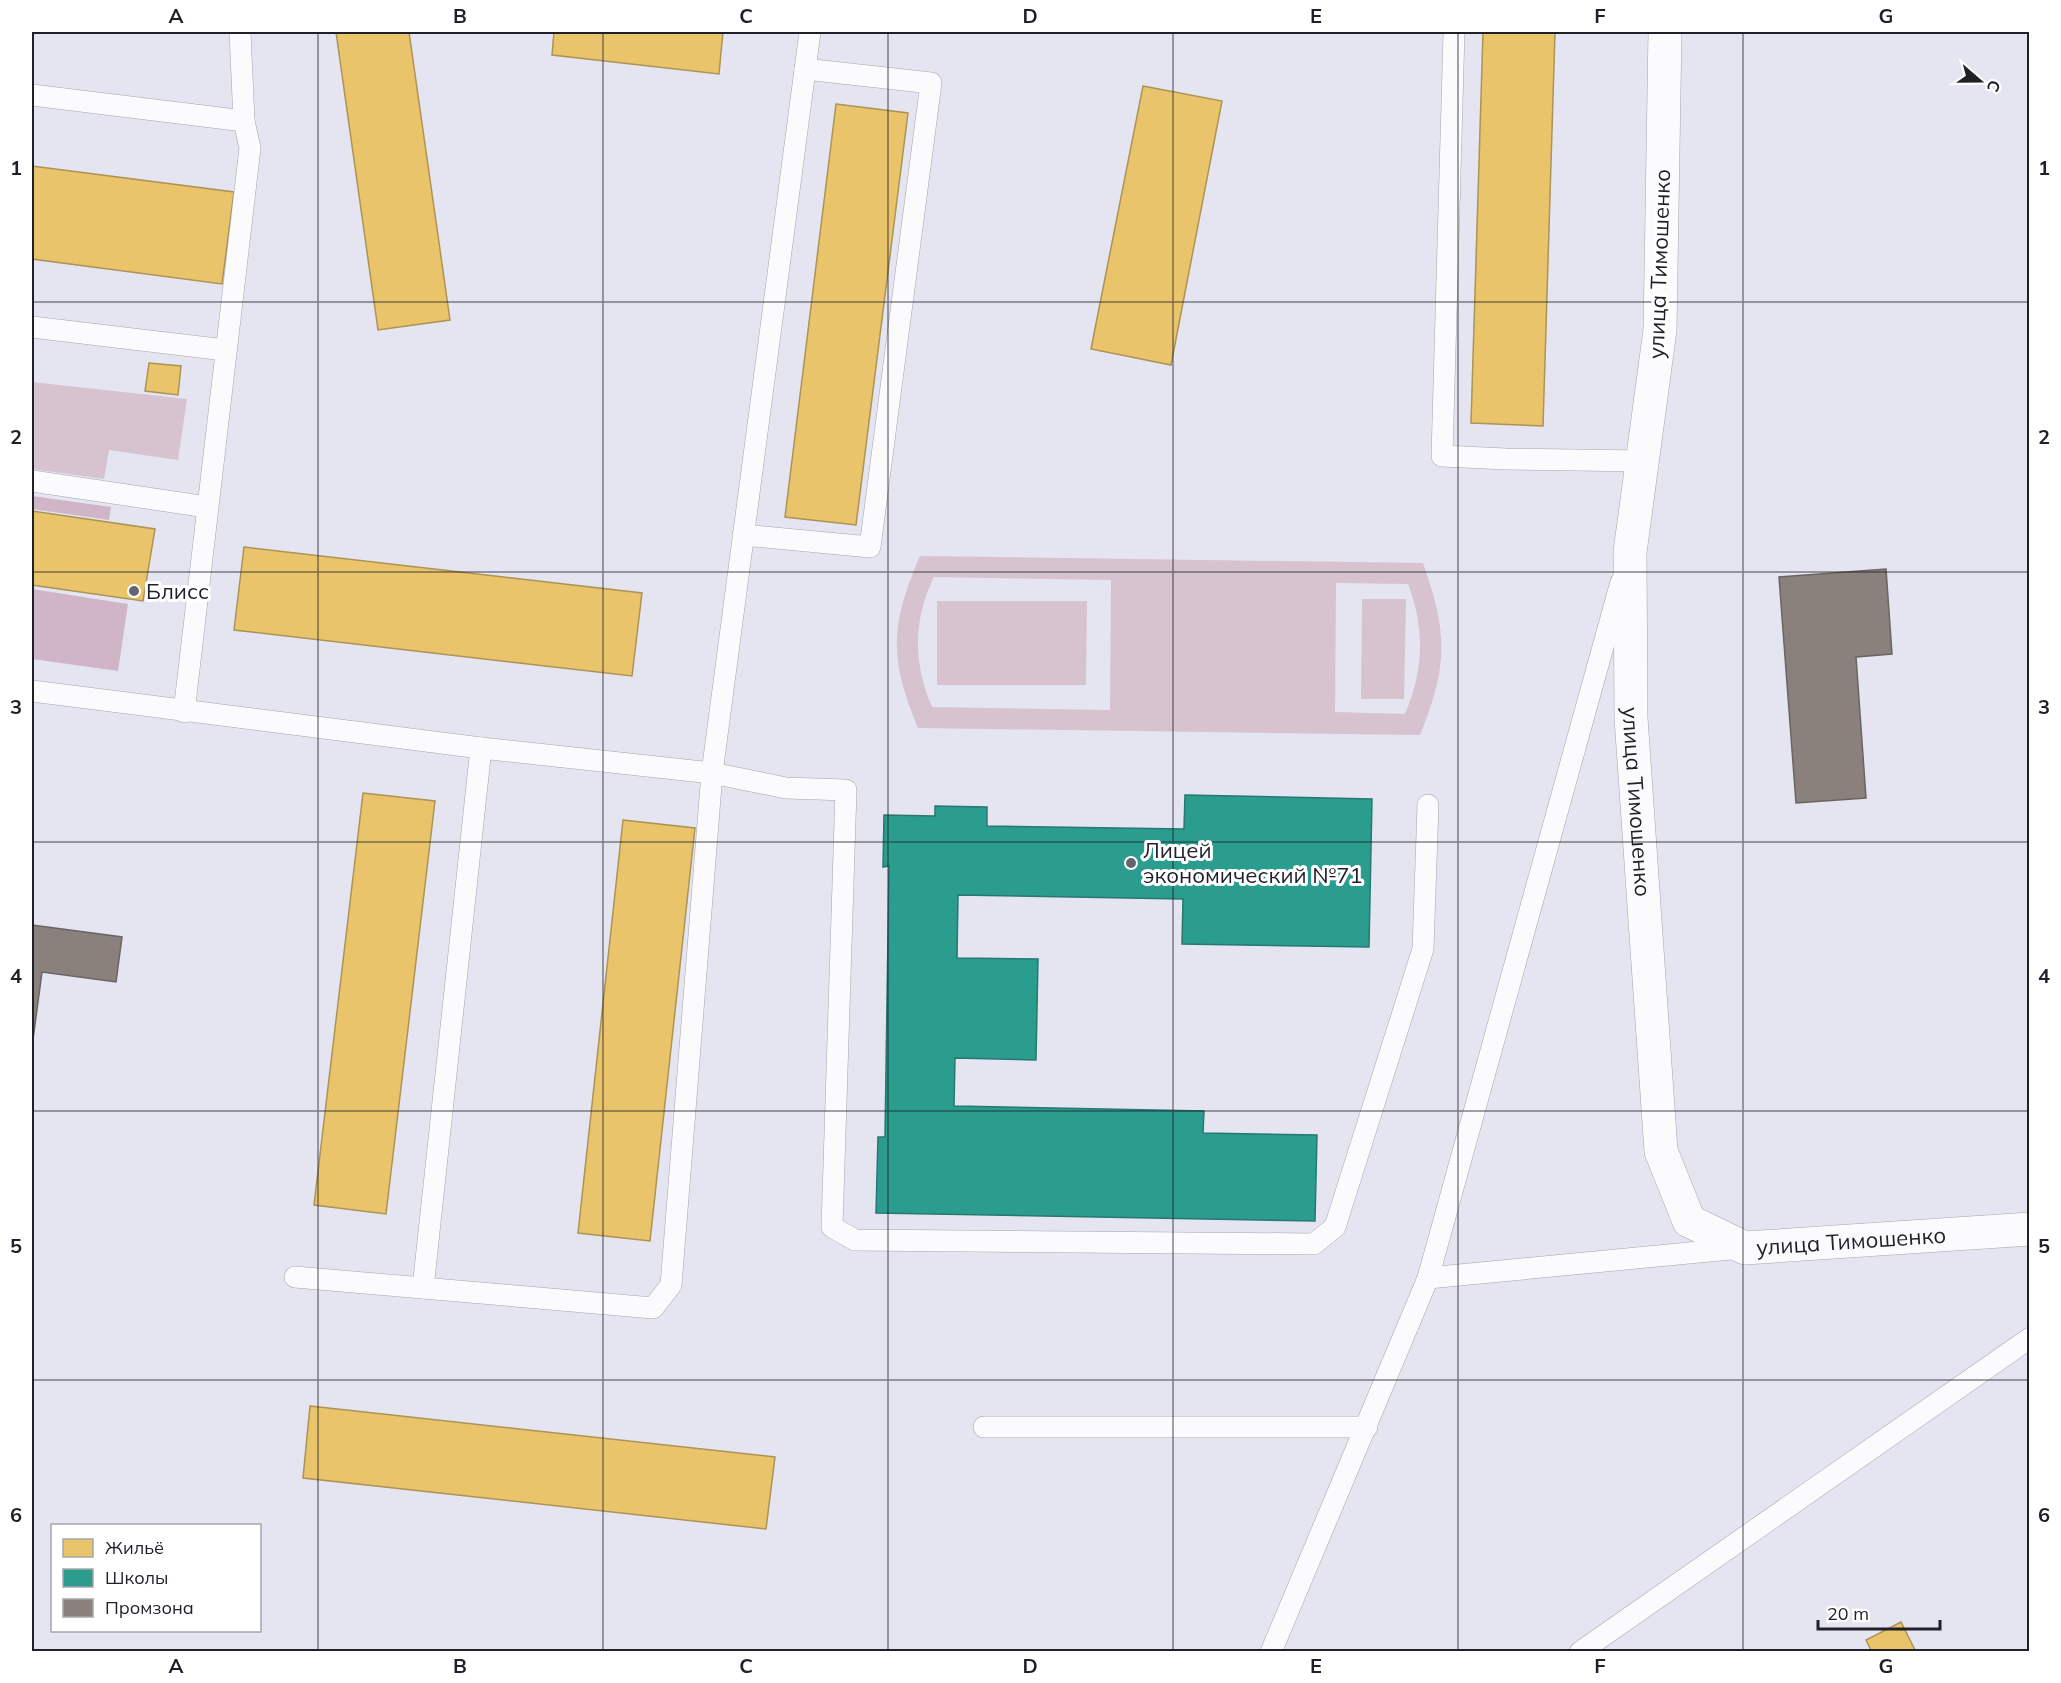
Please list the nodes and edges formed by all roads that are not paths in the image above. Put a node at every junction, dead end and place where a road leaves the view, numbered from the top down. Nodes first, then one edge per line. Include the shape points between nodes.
1 (240, 32) edge
2 (810, 32) edge
3 (1454, 32) edge
4 (1665, 32) edge
5 (805, 69) junction
6 (32, 95) edge
7 (244, 121) junction
8 (32, 327) edge
9 (225, 350) junction
10 (1643, 461) junction
11 (32, 481) edge
12 (207, 507) junction
13 (743, 535) junction
14 (1630, 552) junction
15 (32, 691) edge
16 (184, 712) junction
17 (481, 748) junction
18 (712, 773) junction
19 (1428, 805) dead end
20 (2030, 1229) edge
21 (1745, 1248) junction
22 (295, 1276) dead end
23 (1428, 1278) junction
24 (423, 1288) junction
25 (2030, 1338) edge
26 (984, 1427) dead end
27 (1367, 1427) junction
28 (1271, 1652) edge
29 (1580, 1652) edge

1 - 7 lane
2 - 5 lane
3 - 10 lane via 1442,456
4 - 10 street, улица Тимошенко via 1660,330
5 - 13 lane
5 - 13 lane via 931,83 872,535 870,547
6 - 7 lane
7 - 9 lane via 250,148
8 - 9 lane
9 - 12 lane
10 - 14 street, улица Тимошенко
11 - 12 lane
12 - 16 lane
13 - 18 lane
14 - 21 street, улица Тимошенко via 1631,718 1661,1151 1689,1221
14 - 23 lane
15 - 16 lane
16 - 17 lane
17 - 18 lane
17 - 24 lane
18 - 19 lane via 786,788 846,790 832,1227 855,1240 1314,1244 1335,1227 1423,949
18 - 24 lane via 671,1285 653,1308
20 - 21 street, улица Тимошенко
21 - 23 lane
22 - 24 lane
23 - 27 lane
25 - 29 lane
26 - 27 lane
27 - 28 lane

